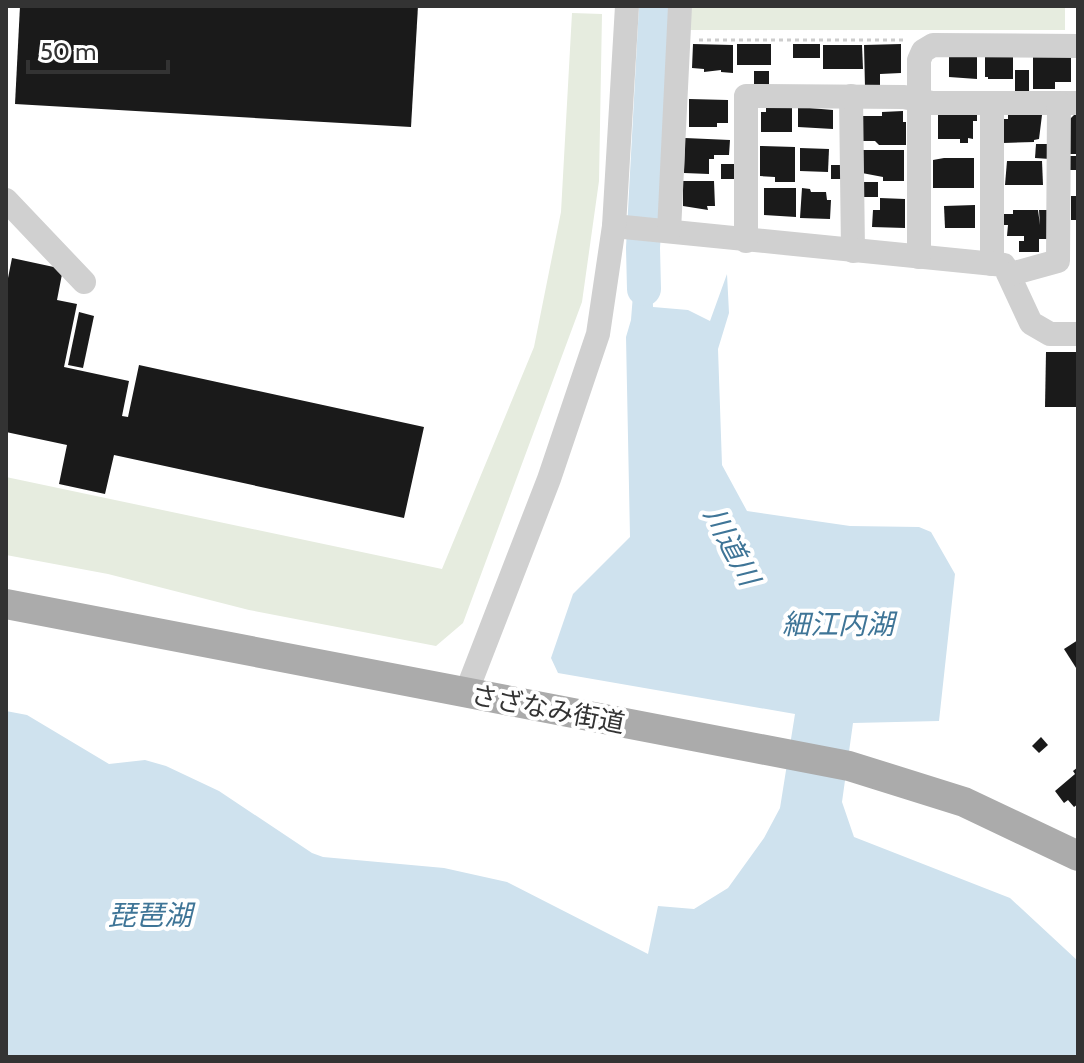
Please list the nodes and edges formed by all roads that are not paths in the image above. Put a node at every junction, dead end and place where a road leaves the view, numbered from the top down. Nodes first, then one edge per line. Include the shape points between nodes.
1 (627, 6) edge
2 (680, 6) edge
3 (1078, 46) edge
4 (851, 96) junction
5 (918, 100) junction
6 (992, 103) junction
7 (1068, 103) edge
8 (6, 200) edge
9 (622, 227) junction
10 (665, 231) junction
11 (746, 241) junction
12 (853, 251) junction
13 (919, 257) junction
14 (1001, 269) junction
15 (84, 282) dead end
16 (1078, 334) edge
17 (6, 604) edge
18 (466, 693) junction
19 (1078, 856) edge

1 - 9 street
2 - 10 street
3 - 5 street via 933,45 919,60
4 - 5 street
4 - 11 street via 746,96
4 - 12 street
5 - 6 street
5 - 13 street
6 - 7 street
6 - 14 street
7 - 14 street via 1058,261
8 - 15 street
9 - 10 street
9 - 18 street via 598,334 549,479
10 - 11 street
11 - 12 street
12 - 13 street
13 - 14 street
14 - 16 street via 1031,323 1050,334
17 - 18 main road, さざなみ街道
18 - 19 main road, さざなみ街道 via 849,766 964,802

